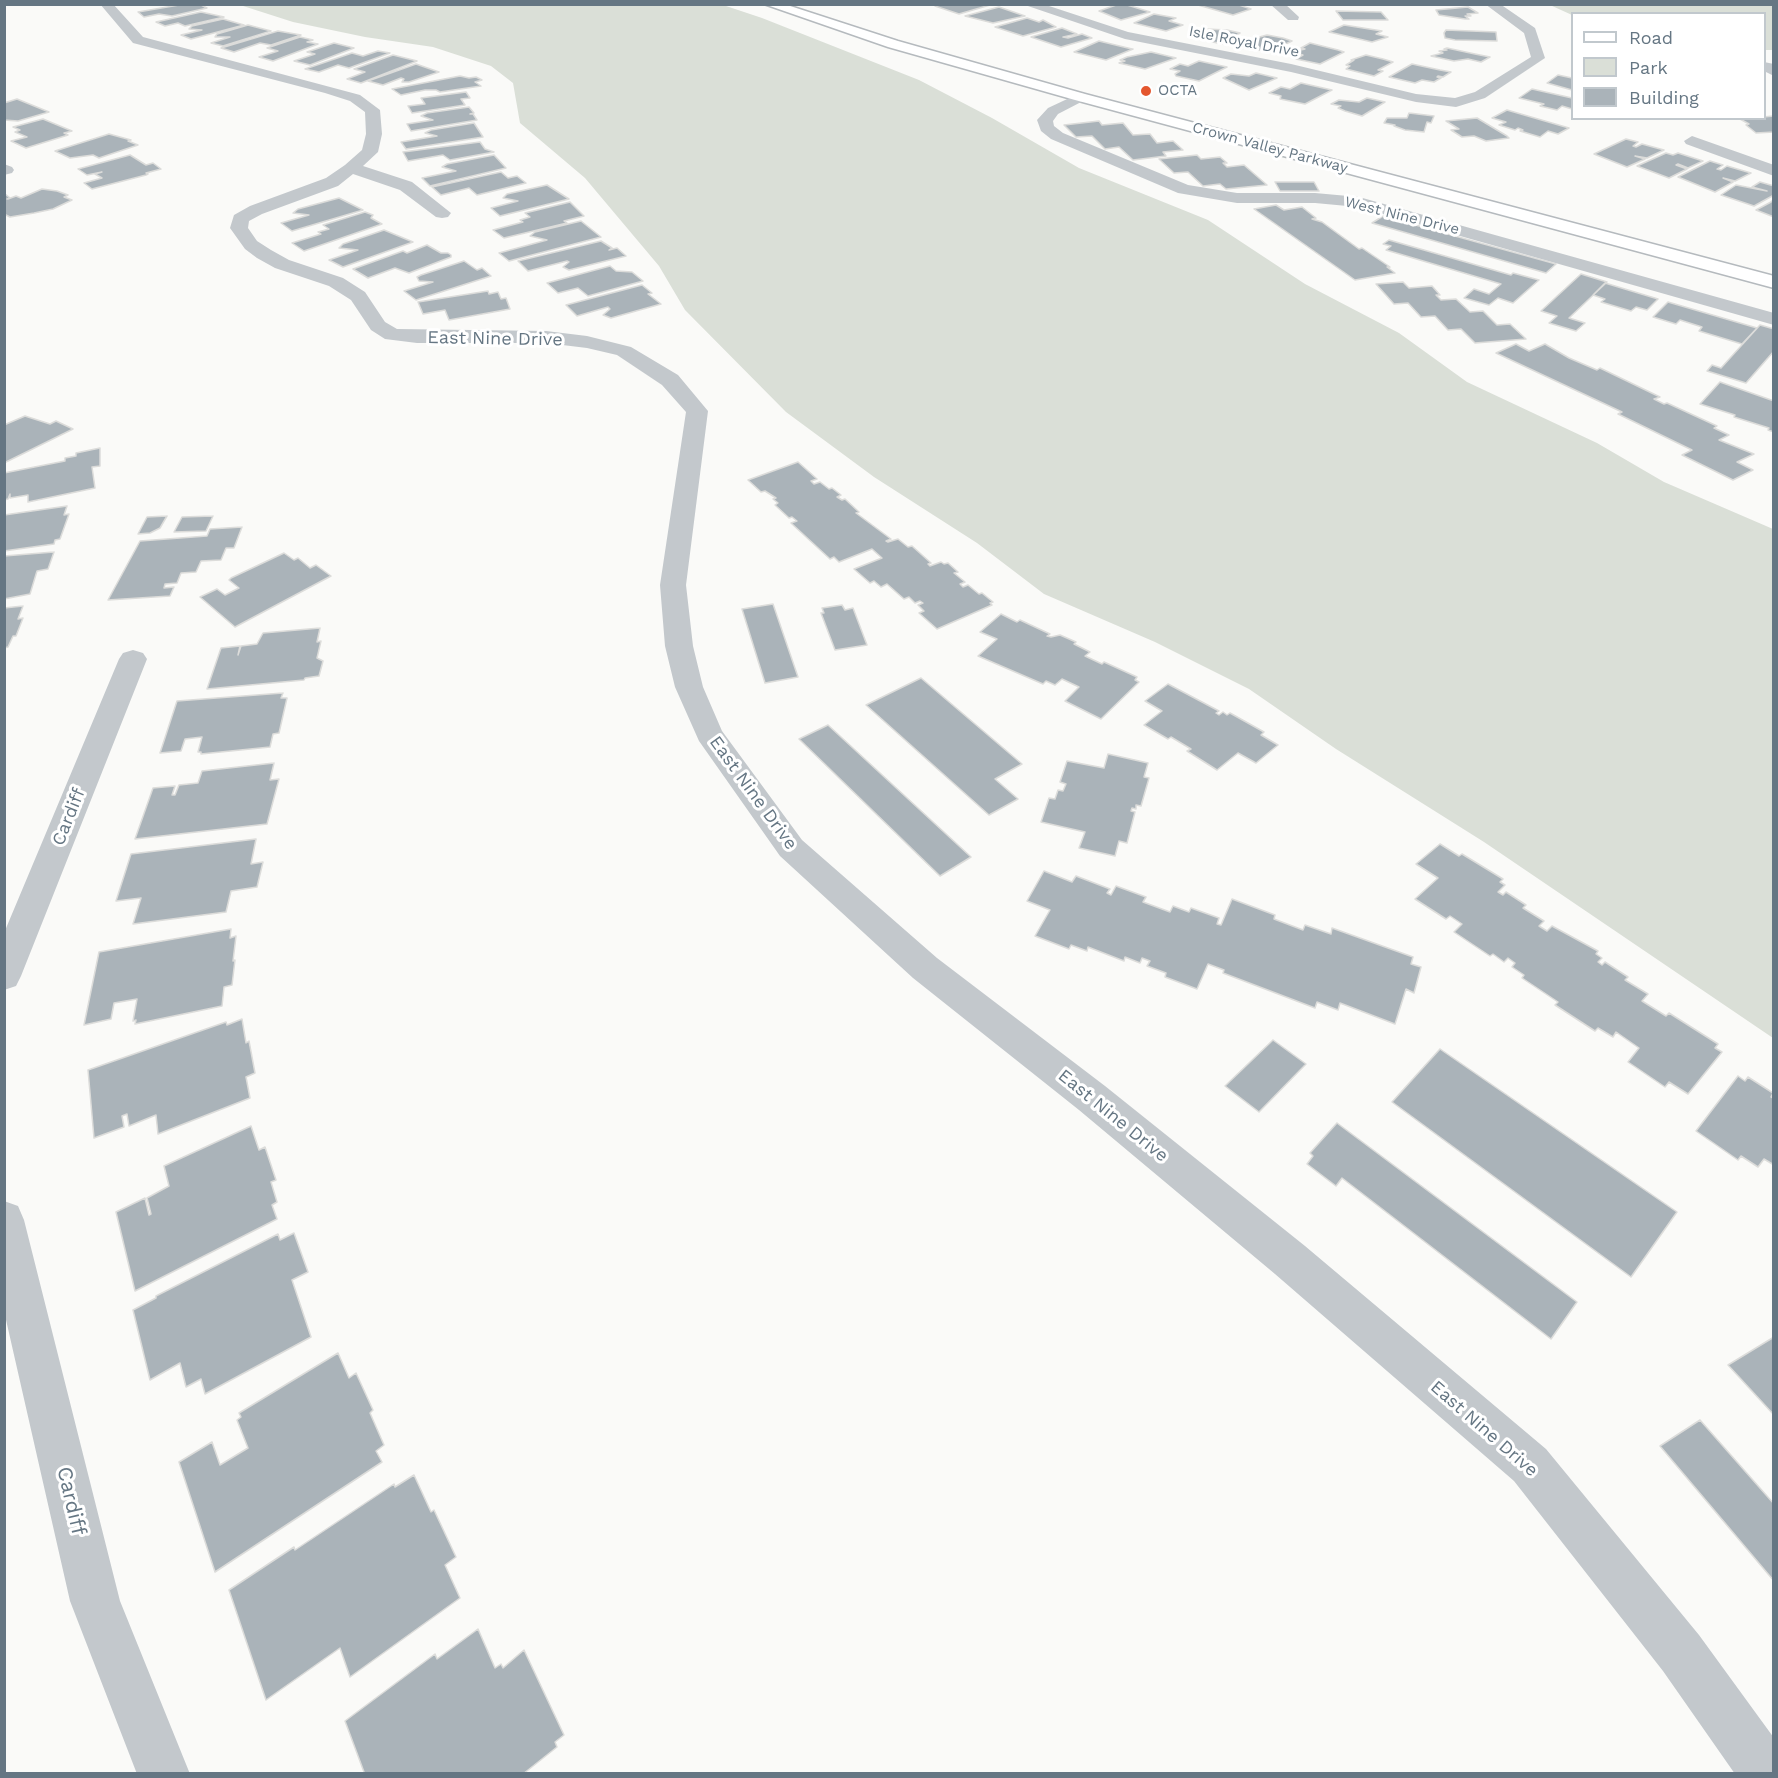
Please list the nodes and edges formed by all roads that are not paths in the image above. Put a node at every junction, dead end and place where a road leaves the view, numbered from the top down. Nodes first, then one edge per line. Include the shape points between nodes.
1 (106, 4) edge
2 (770, 4) edge
3 (814, 4) edge
4 (1028, 4) edge
5 (1276, 4) edge
6 (1491, 4) edge
7 (1293, 16) dead end
8 (1080, 97) junction
9 (1692, 141) dead end
10 (1374, 158) dead end
11 (351, 168) junction
12 (1773, 171) edge
13 (442, 213) dead end
14 (1773, 282) edge
15 (1773, 319) edge
16 (133, 659) dead end
17 (4, 976) edge
18 (4, 1220) edge
19 (164, 1773) edge
20 (1767, 1773) edge

1 - 11 street, East Nine Drive via 138,40 355,98 372,110 374,134 370,152
2 - 8 main road, Crown Valley Parkway
3 - 8 main road via 988,56 993,65 1073,88
4 - 6 street, Isle Royal Drive via 1125,35 1291,68 1416,99 1456,103 1480,95 1538,58 1530,31
5 - 7 street
8 - 10 main road, Crown Valley Parkway via 1105,97 1214,124 1239,124
8 - 14 main road, Crown Valley Parkway
8 - 15 street, West Nine Drive via 1053,111 1045,120 1046,128 1184,189 1237,198 1359,202
9 - 12 street
11 - 13 street via 406,186
11 - 20 street, East Nine Drive via 332,182 256,210 240,219 239,228 251,245 264,254 336,282 357,296 378,326 392,334 546,337 587,342 624,351 670,380 697,411 673,585 679,646 689,687 709,734 791,848 925,968 1281,1252 1530,1465 1681,1653
16 - 17 street, Cardiff
18 - 19 street, Cardiff via 95,1601

